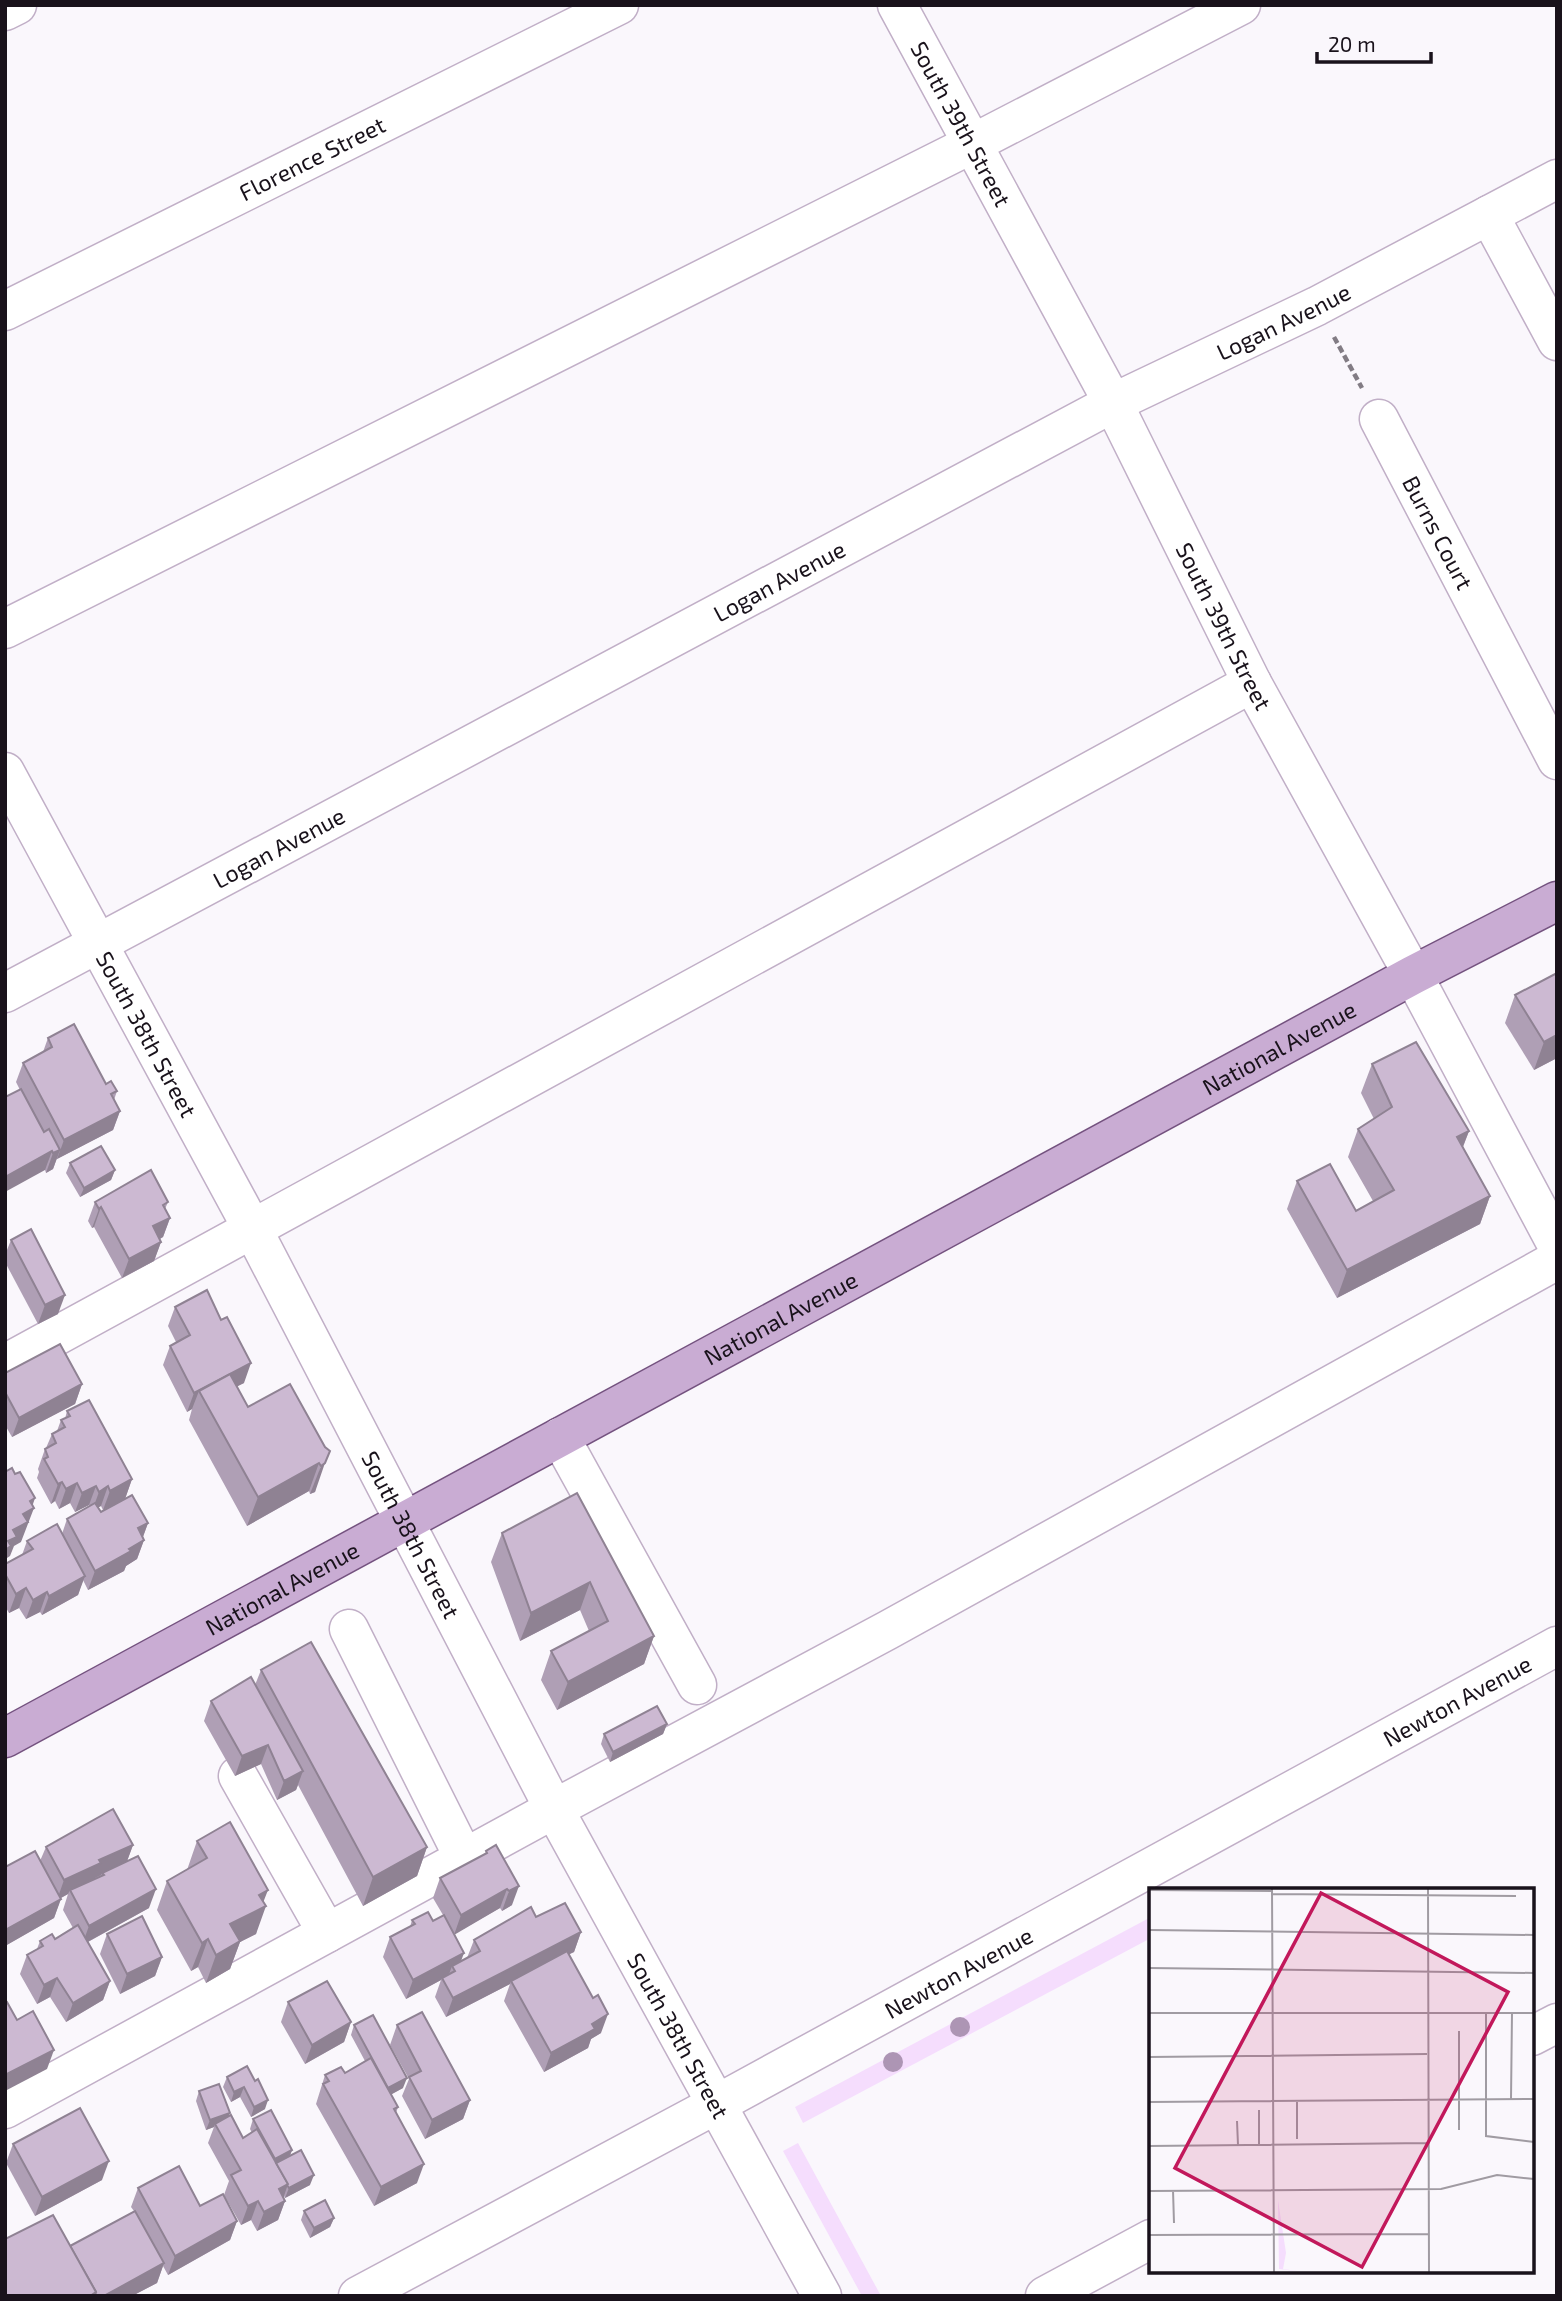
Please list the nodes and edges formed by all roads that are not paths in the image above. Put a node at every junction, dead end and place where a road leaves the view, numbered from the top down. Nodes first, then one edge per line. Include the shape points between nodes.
1 (17, 5) edge
2 (619, 5) edge
3 (897, 5) edge
4 (1241, 5) edge
5 (5, 11) edge
6 (972, 144) junction
7 (1557, 179) edge
8 (1489, 215) junction
9 (5, 312) edge
10 (1557, 341) edge
11 (1113, 403) junction
12 (1379, 419) road end
13 (5, 629) edge
14 (1252, 683) junction
15 (1557, 760) edge
16 (5, 772) edge
17 (1557, 901) edge
18 (96, 944) junction
19 (1413, 975) junction
20 (5, 993) edge
21 (253, 1230) junction
22 (1557, 1245) edge
23 (1557, 1260) edge
24 (5, 1364) edge
25 (560, 1437) junction
26 (403, 1521) junction
27 (349, 1629) dead end
28 (1557, 1646) edge
29 (697, 1685) dead end
30 (5, 1738) edge
31 (238, 1776) dead end
32 (554, 1809) junction
33 (464, 1858) junction
34 (327, 1933) junction
35 (1557, 2022) edge
36 (1534, 2035) edge
37 (716, 2104) junction
38 (5, 2109) edge
39 (1149, 2240) edge
40 (358, 2296) edge
41 (822, 2296) edge
42 (1045, 2296) edge

1 - 5 street
2 - 9 street, Florence Street
3 - 6 street, South 39th Street
4 - 6 street
6 - 11 street, South 39th Street
6 - 13 street
7 - 8 street, Logan Avenue
8 - 10 street
8 - 11 street, Logan Avenue via 1317,306
11 - 14 street, South 39th Street
11 - 18 street, Logan Avenue
12 - 15 street, Burns Court
14 - 19 street, South 39th Street
14 - 21 street
16 - 18 street, South 38th Street
17 - 19 main road, National Avenue
18 - 20 street, Logan Avenue
18 - 21 street, South 38th Street
19 - 22 street, South 39th Street
19 - 25 main road, National Avenue
21 - 24 street
21 - 26 street, South 38th Street
23 - 32 street
25 - 26 main road, National Avenue
25 - 29 street
26 - 30 main road, National Avenue
26 - 32 street, South 38th Street
27 - 33 street
28 - 37 street, Newton Avenue
31 - 34 street
32 - 33 street
32 - 37 street, South 38th Street
33 - 34 street
34 - 38 street
35 - 36 street
37 - 40 street, Newton Avenue
37 - 41 street, South 38th Street
39 - 42 street

